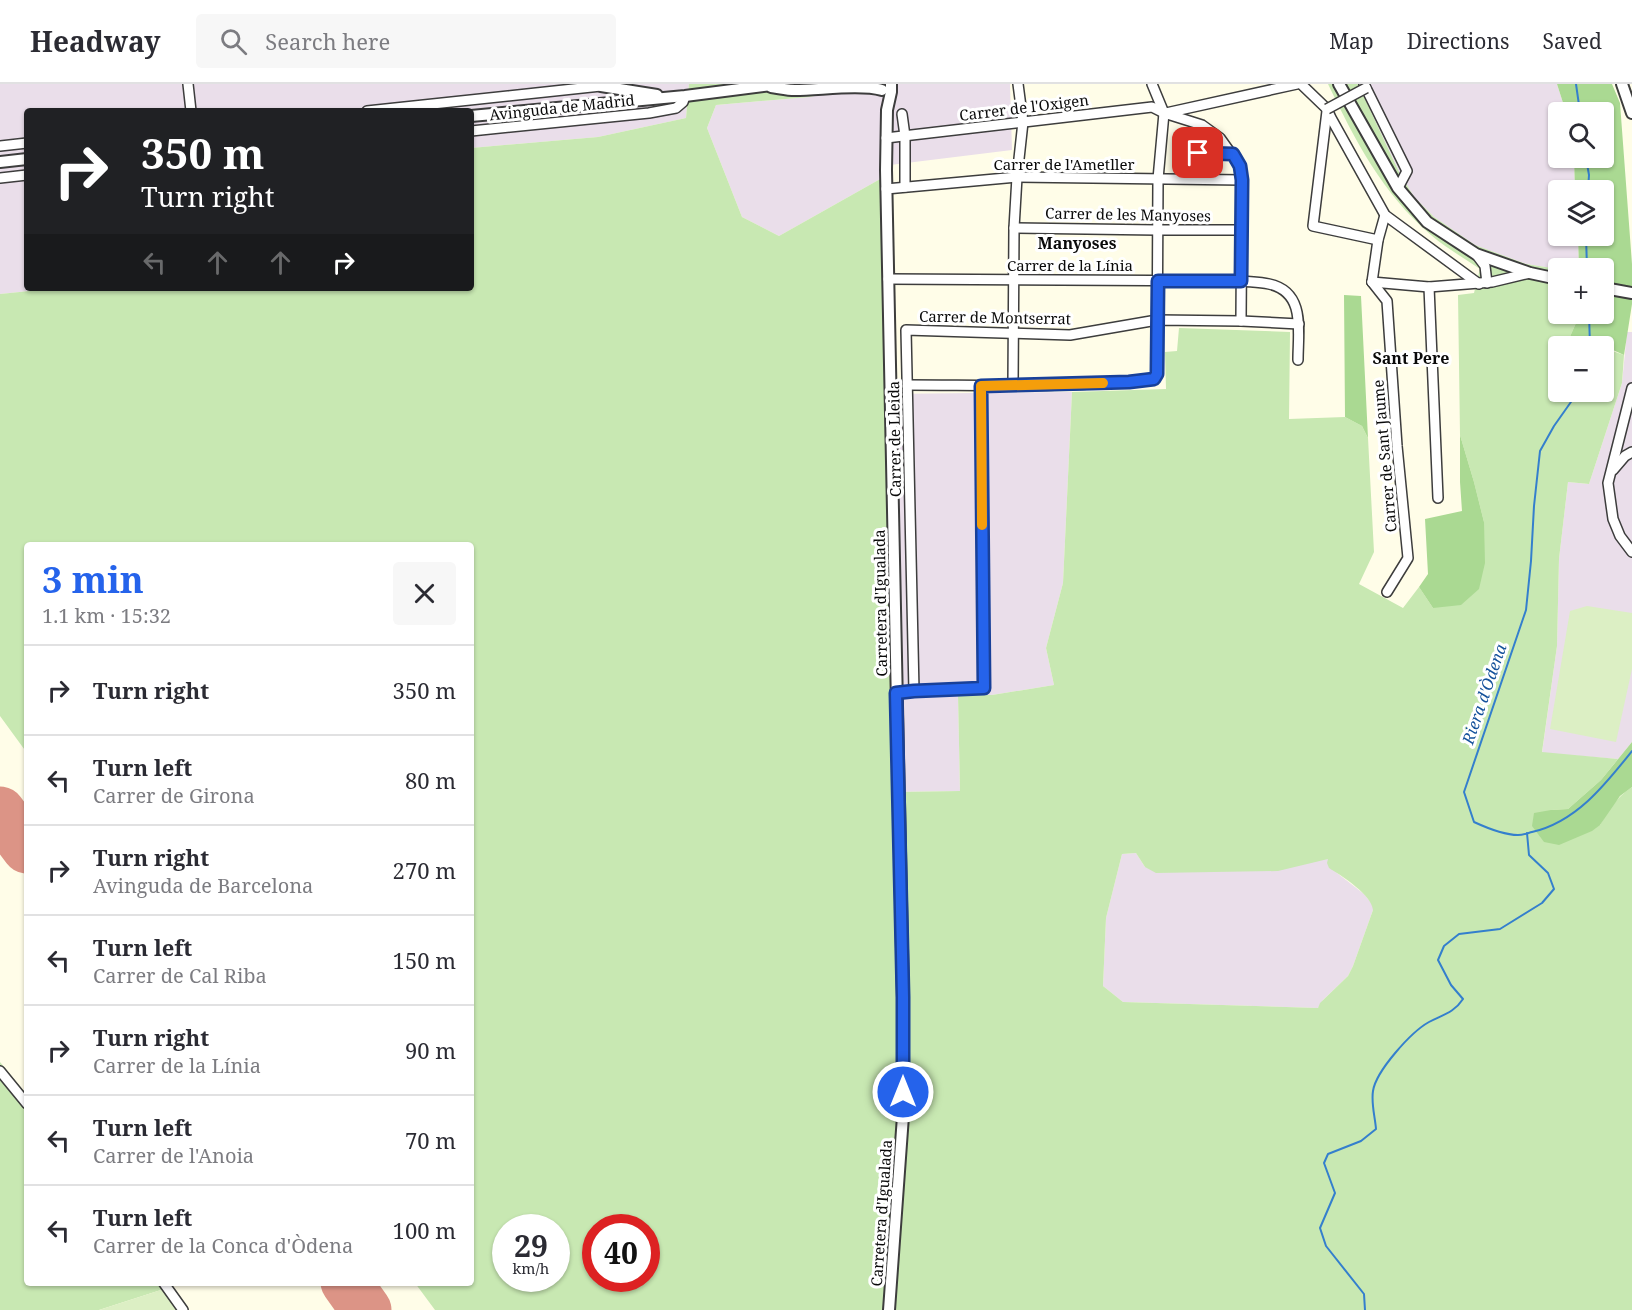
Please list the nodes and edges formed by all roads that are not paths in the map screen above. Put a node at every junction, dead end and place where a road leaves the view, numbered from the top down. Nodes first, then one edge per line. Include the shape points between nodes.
1 (188, 84) edge
2 (779, 84) edge
3 (1018, 84) edge
4 (1152, 84) edge
5 (1297, 84) edge
6 (1301, 84) edge
7 (1339, 84) edge
8 (1617, 84) edge
9 (1622, 84) edge
10 (603, 85) edge
11 (765, 86) junction
12 (890, 86) edge
13 (1365, 86) edge
14 (685, 96) junction
15 (1626, 97) junction
16 (669, 98) junction
17 (191, 108) edge
18 (394, 108) edge
19 (1164, 113) junction
20 (1329, 113) junction
21 (1632, 113) edge
22 (902, 114) dead end
23 (474, 116) edge
24 (1023, 122) junction
25 (474, 131) edge
26 (905, 136) junction
27 (886, 138) junction
28 (24, 143) edge
29 (0, 146) edge
30 (1180, 153) dead end
31 (1233, 154) junction
32 (24, 159) edge
33 (0, 162) edge
34 (24, 175) edge
35 (1017, 177) junction
36 (0, 178) edge
37 (1158, 179) junction
38 (1242, 180) junction
39 (905, 187) junction
40 (1398, 188) junction
41 (886, 189) junction
42 (1384, 215) junction
43 (1014, 228) junction
44 (1157, 230) junction
45 (1241, 230) junction
46 (1378, 240) junction
47 (1476, 254) junction
48 (1530, 273) junction
49 (1548, 278) edge
50 (888, 279) junction
51 (1014, 280) junction
52 (1158, 281) junction
53 (1241, 281) junction
54 (1372, 282) junction
55 (1483, 283) junction
56 (1429, 287) junction
57 (1614, 290) edge
58 (1632, 293) edge
59 (1157, 320) junction
60 (1241, 321) junction
61 (1299, 324) junction
62 (906, 330) joint
63 (1013, 333) junction
64 (1298, 360) dead end
65 (908, 385) junction
66 (981, 386) junction
67 (1013, 386) junction
68 (1632, 388) edge
69 (1628, 422) edge
70 (1632, 429) edge
71 (1632, 452) edge
72 (1611, 471) junction
73 (1438, 498) dead end
74 (1632, 552) edge
75 (1387, 592) dead end
76 (914, 691) junction
77 (896, 693) junction
78 (0, 1071) edge
79 (24, 1100) edge
80 (166, 1286) edge
81 (183, 1310) edge
82 (888, 1310) edge

1 - 17 street
2 - 11 street, Avinguda de Madrid
3 - 24 street
4 - 19 street
5 - 19 street
6 - 20 street
7 - 40 street
8 - 15 street
9 - 15 street
10 - 16 street
10 - 18 street, Avinguda de Madrid
11 - 12 street, Carretera d'Igualada via 793,90
11 - 14 street, Avinguda de Madrid
12 - 27 street, Carretera d'Igualada
13 - 20 street, bridge
13 - 40 street via 1407,171
14 - 16 street, Avinguda de Madrid
14 - 25 street, Avinguda de Madrid via 676,108 649,113
15 - 21 street
16 - 23 street, Avinguda de Madrid
19 - 24 street, Carrer de l'Oxigen via 1152,107
19 - 31 street via 1202,125
19 - 37 street
20 - 42 street
20 - 46 street via 1313,225
22 - 26 street
24 - 26 street, Carrer de l'Oxigen
24 - 35 street
26 - 27 street, Carrer de l'Oxigen
26 - 39 street
27 - 41 street, Carretera d'Igualada
28 - 29 street
30 - 31 street
31 - 38 street
32 - 33 street
34 - 36 street
35 - 37 street, Carrer de l'Ametller
35 - 39 street, Carrer de l'Ametller
35 - 43 street
37 - 38 street, Carrer de l'Ametller
37 - 44 street
38 - 45 street
39 - 41 street, Carrer de l'Ametller
40 - 47 street via 1427,222
41 - 50 street, Carretera d'Igualada
42 - 46 street
42 - 55 street
43 - 44 street, Carrer de les Manyoses
43 - 51 street
44 - 45 street, Carrer de les Manyoses
44 - 52 street
45 - 53 street
46 - 54 street
47 - 48 street
47 - 55 street via 1485,266
48 - 49 street
48 - 55 street
50 - 51 street, Carrer de la Línia
50 - 77 street, Carretera d'Igualada
51 - 52 street, Carrer de la Línia
51 - 63 street
52 - 53 street, Carrer de la Línia
52 - 59 street
53 - 60 street
53 - 61 street, Carrer de la Línia via 1270,284 1283,290 1293,299
54 - 56 street
54 - 75 street, Carrer de Sant Jaume via 1387,301 1408,558
55 - 56 street
56 - 73 street
57 - 58 street
59 - 60 street, Carrer de Montserrat
59 - 63 street, Carrer de Montserrat via 1070,335
59 - 67 street via 1154,379
60 - 61 street, Carrer de Montserrat
61 - 64 street, Carrer de la Línia
62 - 63 street, Carrer de Montserrat
62 - 65 street, Carrer de Lleida
63 - 67 street
65 - 66 street
65 - 76 street, Carrer de Lleida
66 - 67 street
66 - 76 street via 984,688
68 - 69 street
69 - 70 street
69 - 72 street
71 - 72 street
72 - 74 street via 1608,483 1613,519
76 - 77 street
77 - 82 street, Carretera d'Igualada via 903,1116
78 - 79 street
80 - 81 street

